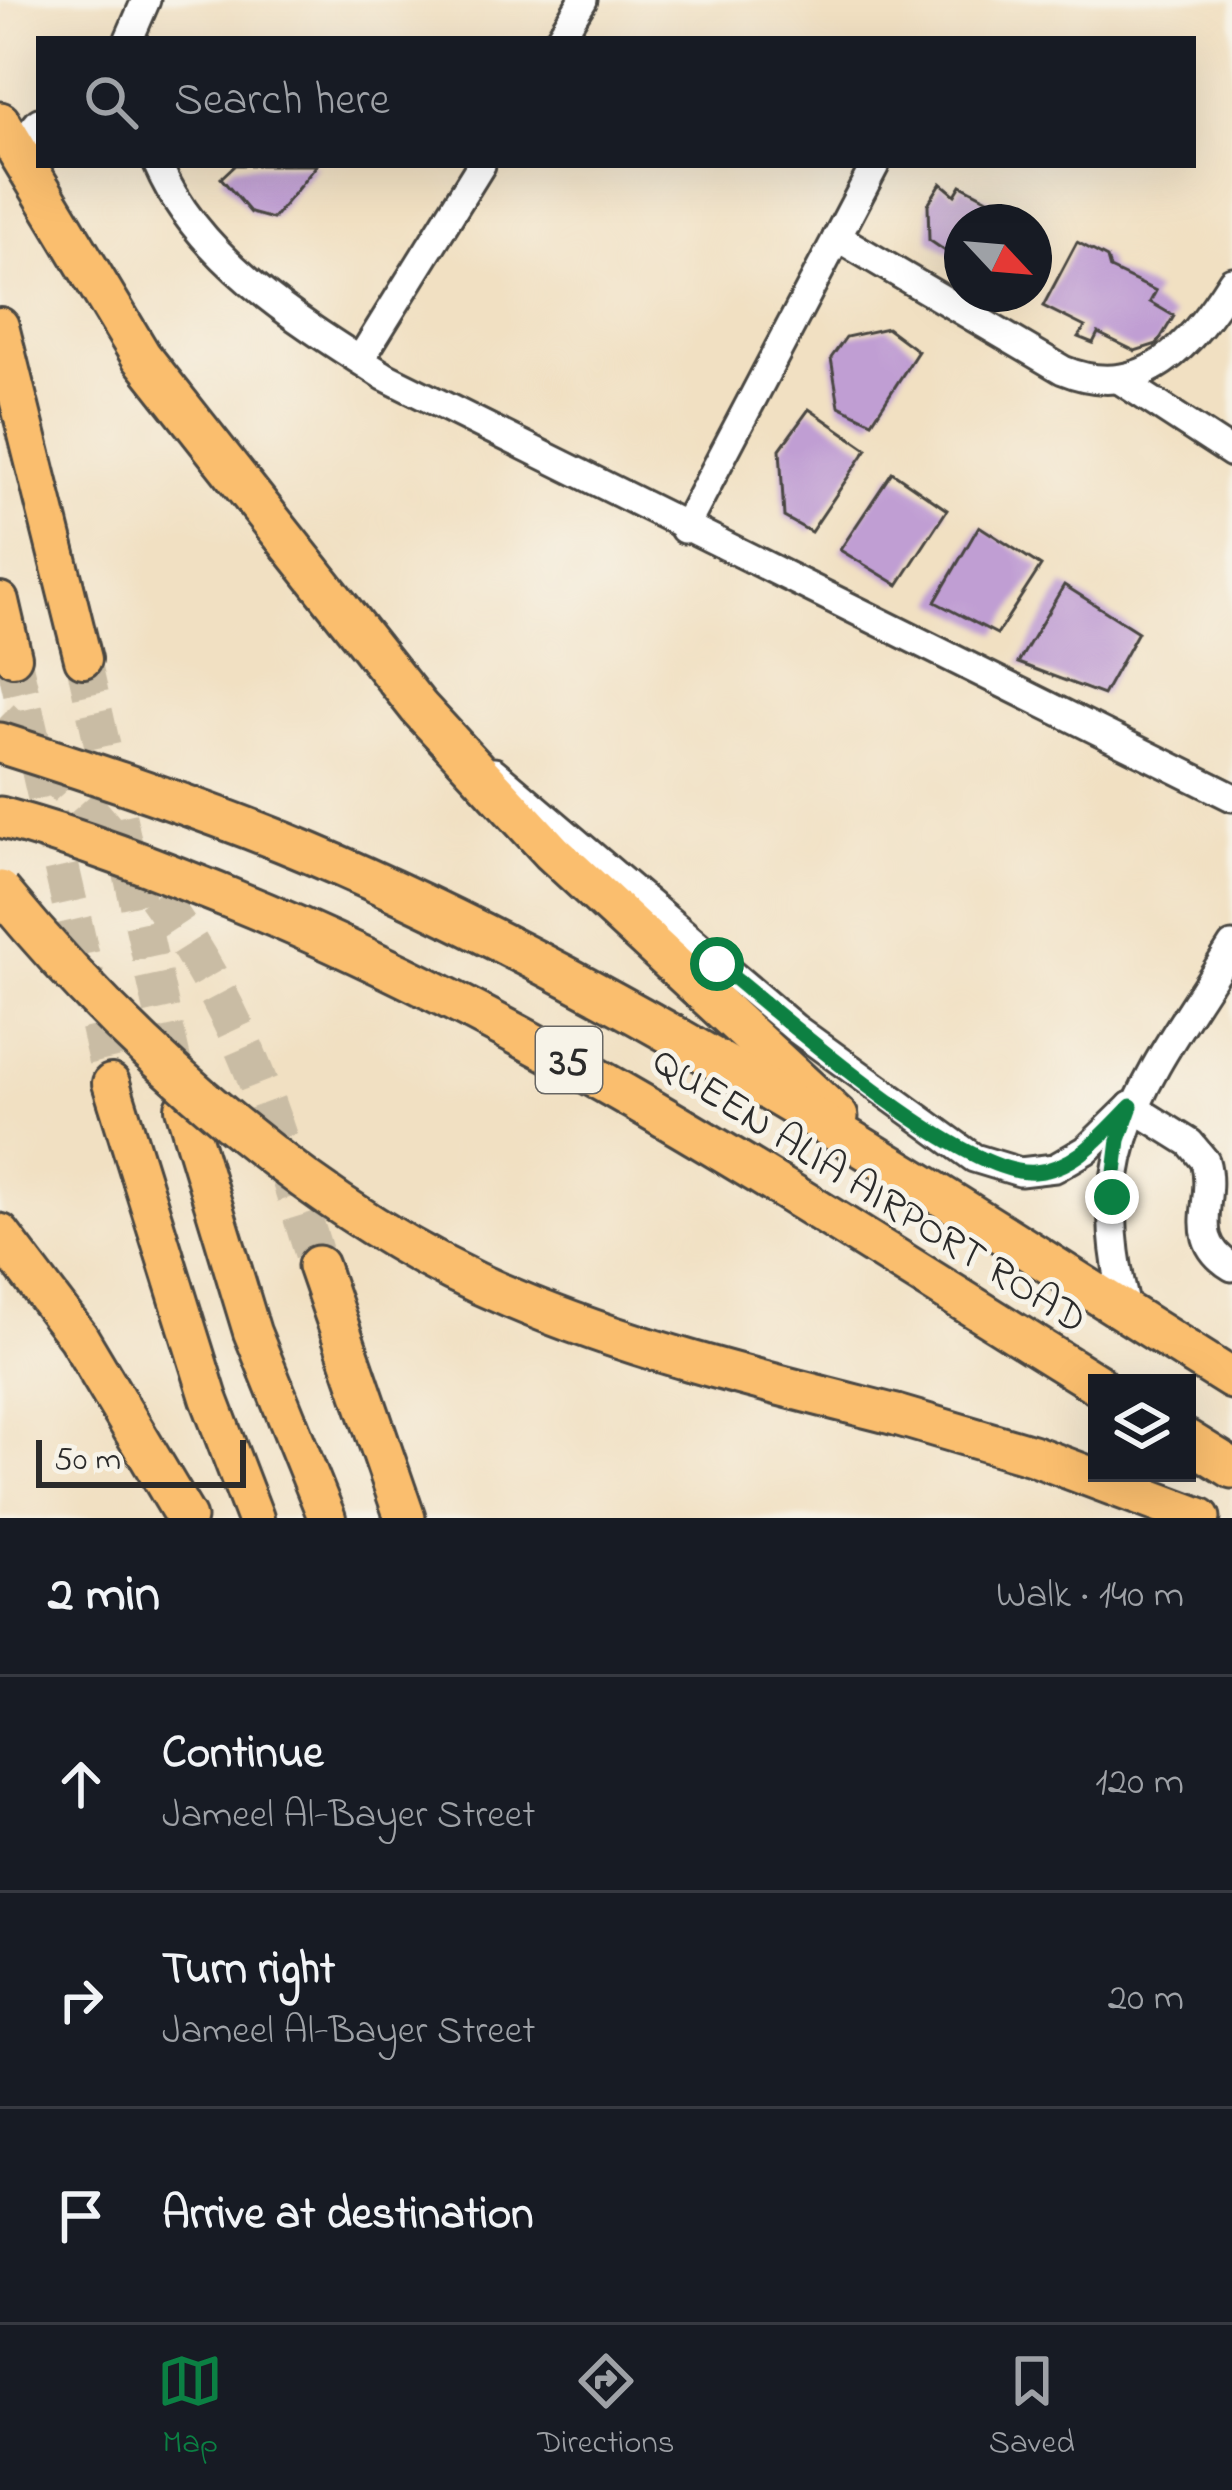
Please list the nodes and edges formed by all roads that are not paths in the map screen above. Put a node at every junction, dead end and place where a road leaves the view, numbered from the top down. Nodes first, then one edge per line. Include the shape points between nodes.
1 (146, 0) edge
2 (583, 0) edge
3 (130, 36) edge
4 (561, 36) edge
5 (18, 132) edge
6 (36, 168) edge
7 (36, 168) edge
8 (160, 168) edge
9 (479, 168) edge
10 (873, 168) edge
11 (837, 237) junction
12 (1232, 281) edge
13 (0, 326) edge
14 (360, 360) junction
15 (1120, 380) junction
16 (1232, 453) edge
17 (684, 529) junction
18 (0, 601) edge
19 (14, 657) tunnel mouth
20 (83, 659) tunnel mouth
21 (0, 743) tunnel mouth
22 (466, 761) junction
23 (1232, 797) edge
24 (0, 817) edge
25 (0, 891) edge
26 (1232, 946) edge
27 (111, 1083) tunnel mouth
28 (1131, 1106) junction
29 (184, 1108) tunnel mouth
30 (890, 1166) junction
31 (0, 1234) edge
32 (318, 1266) tunnel mouth
33 (1232, 1267) edge
34 (1128, 1314) junction
35 (1088, 1379) edge
36 (1232, 1379) edge
37 (1196, 1446) edge
38 (1232, 1468) edge
39 (186, 1518) edge
40 (255, 1518) edge
41 (327, 1518) edge
42 (406, 1518) edge
43 (1200, 1518) edge

1 - 3 street
2 - 4 street
5 - 7 highway
6 - 22 highway via 97,289 192,426
8 - 14 street via 215,249
9 - 14 street
10 - 11 street
11 - 15 street via 1063,370
11 - 17 street
12 - 15 street via 1180,351
13 - 20 main road
14 - 17 street
15 - 16 street
17 - 23 street
18 - 19 main road
21 - 30 highway, QUEEN ALIA AIRPORT ROAD / 35 via 207,814 382,887 623,1010
22 - 28 street via 516,785 795,1028 988,1166 1055,1168
22 - 30 highway via 569,868
24 - 35 highway, QUEEN ALIA AIRPORT ROAD / 35 via 83,838 291,923 522,1033
25 - 43 highway, bridge via 88,992 221,1111 397,1243 593,1331 1031,1455
26 - 28 street
27 - 40 main road
28 - 33 street via 1205,1161 1203,1233
28 - 34 street via 1114,1169 1112,1227
29 - 41 main road via 252,1332
30 - 34 highway, QUEEN ALIA AIRPORT ROAD / 35
31 - 39 highway via 78,1337
32 - 42 highway
34 - 36 highway, QUEEN ALIA AIRPORT ROAD / 35
37 - 38 highway

